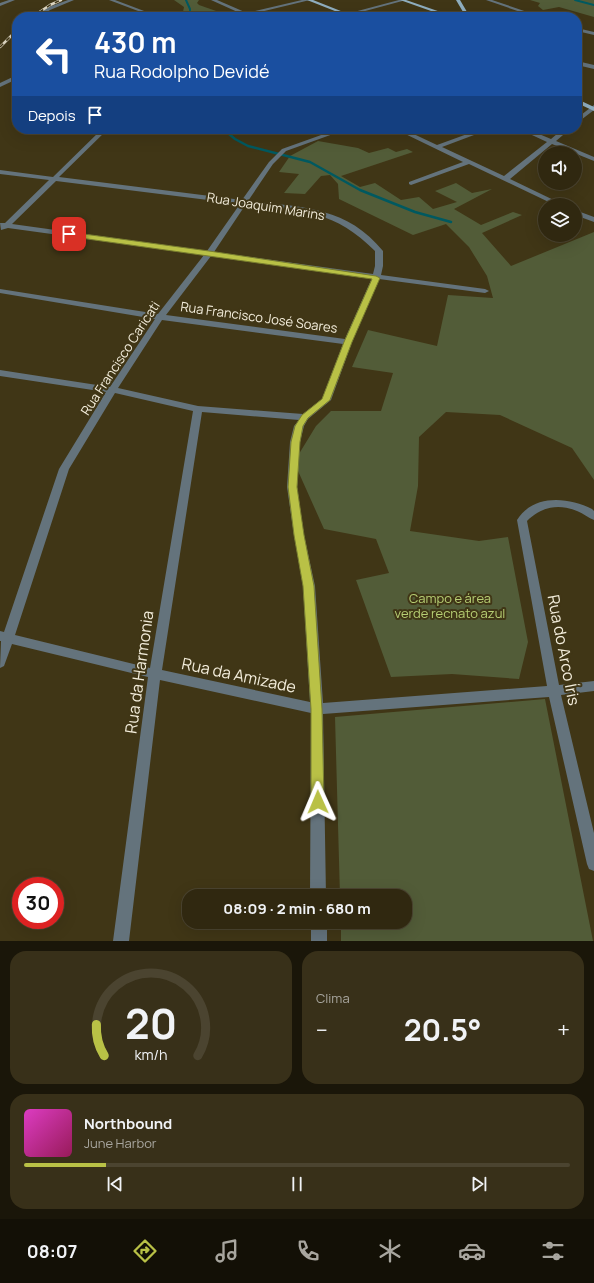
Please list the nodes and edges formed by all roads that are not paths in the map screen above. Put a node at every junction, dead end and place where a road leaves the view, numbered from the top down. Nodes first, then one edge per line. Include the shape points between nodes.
1 (13, 0) edge
2 (72, 0) edge
3 (111, 0) edge
4 (213, 0) edge
5 (308, 0) edge
6 (403, 0) edge
7 (458, 0) edge
8 (488, 0) edge
9 (0, 1) edge
10 (6, 2) junction
11 (130, 2) dead end
12 (124, 4) junction
13 (0, 5) edge
14 (469, 7) dead end
15 (44, 12) edge
16 (145, 12) edge
17 (242, 12) edge
18 (256, 12) edge
19 (341, 12) edge
20 (355, 12) edge
21 (437, 12) edge
22 (468, 12) edge
23 (470, 12) edge
24 (525, 12) edge
25 (582, 30) edge
26 (594, 34) edge
27 (582, 35) edge
28 (594, 38) edge
29 (582, 64) edge
30 (594, 67) edge
31 (12, 79) edge
32 (0, 85) edge
33 (582, 100) edge
34 (582, 103) edge
35 (594, 107) edge
36 (582, 117) edge
37 (100, 134) edge
38 (329, 134) edge
39 (409, 134) edge
40 (473, 134) edge
41 (533, 134) edge
42 (561, 134) edge
43 (551, 142) junction
44 (436, 147) junction
45 (594, 158) edge
46 (469, 162) junction
47 (0, 172) edge
48 (55, 178) junction
49 (505, 179) junction
50 (411, 183) dead end
51 (546, 198) edge
52 (245, 201) junction
53 (582, 215) edge
54 (594, 220) edge
55 (3, 226) edge
56 (0, 232) edge
57 (209, 253) junction
58 (376, 278) junction
59 (0, 291) edge
60 (485, 291) dead end
61 (160, 317) junction
62 (348, 342) junction
63 (0, 373) edge
64 (112, 390) junction
65 (198, 409) junction
66 (305, 417) junction
67 (594, 516) edge
68 (4, 637) edge
69 (0, 663) edge
70 (155, 674) junction
71 (594, 686) edge
72 (554, 691) junction
73 (316, 709) junction
74 (594, 864) edge
75 (318, 889) edge
76 (319, 929) edge
77 (121, 941) edge
78 (319, 941) edge

1 - 10 street
2 - 15 street
3 - 12 street
4 - 17 street
5 - 18 street
5 - 19 main road
6 - 20 street
6 - 21 main road
7 - 22 main road
8 - 24 street
9 - 10 street
10 - 13 street
11 - 12 street
12 - 16 street
14 - 23 main road
25 - 26 street
27 - 28 street
29 - 30 street
31 - 32 street
33 - 35 main road
34 - 35 main road
35 - 36 street
37 - 48 street
38 - 52 street, Rua Francisco Caricati via 284,150 271,163
39 - 44 street
40 - 44 street
41 - 43 street
42 - 43 street
43 - 45 street
43 - 49 street
44 - 46 street
46 - 49 street
46 - 50 street
47 - 48 street, Rua Joaquim Marins
48 - 52 street, Rua Joaquim Marins
48 - 55 street
49 - 51 street
52 - 57 street, Rua Francisco Caricati
52 - 58 street, Rua Joaquim Marins via 316,211 336,217 353,227 379,251 380,266
53 - 54 street
55 - 56 street
55 - 57 street
57 - 58 street
57 - 61 street, Rua Francisco Caricati
58 - 60 street
58 - 62 street, Rua Joaquim Marins
59 - 61 street, Rua Francisco José Soares
61 - 62 street, Rua Francisco José Soares
61 - 64 street, Rua Francisco Caricati
62 - 66 street, Rua Joaquim Marins via 326,400
63 - 64 street
64 - 65 street
64 - 68 street, Rua Francisco Caricati via 64,469
65 - 66 street
65 - 70 street, Rua da Harmonia
66 - 73 street, Rua Joaquim Marins via 299,426 295,442 292,487 309,586
67 - 72 street, Rua do Arco Íris via 572,504 550,504 535,508 522,520
68 - 69 street, Rua Francisco Caricati
68 - 70 street, Rua da Amizade
70 - 73 street, Rua da Amizade
70 - 77 street, Rua da Harmonia
71 - 72 street, Rua da Amizade
72 - 73 street, Rua da Amizade
72 - 74 street, Rua do Arco Íris
73 - 75 street, Rua Joaquim Marins
76 - 78 street

